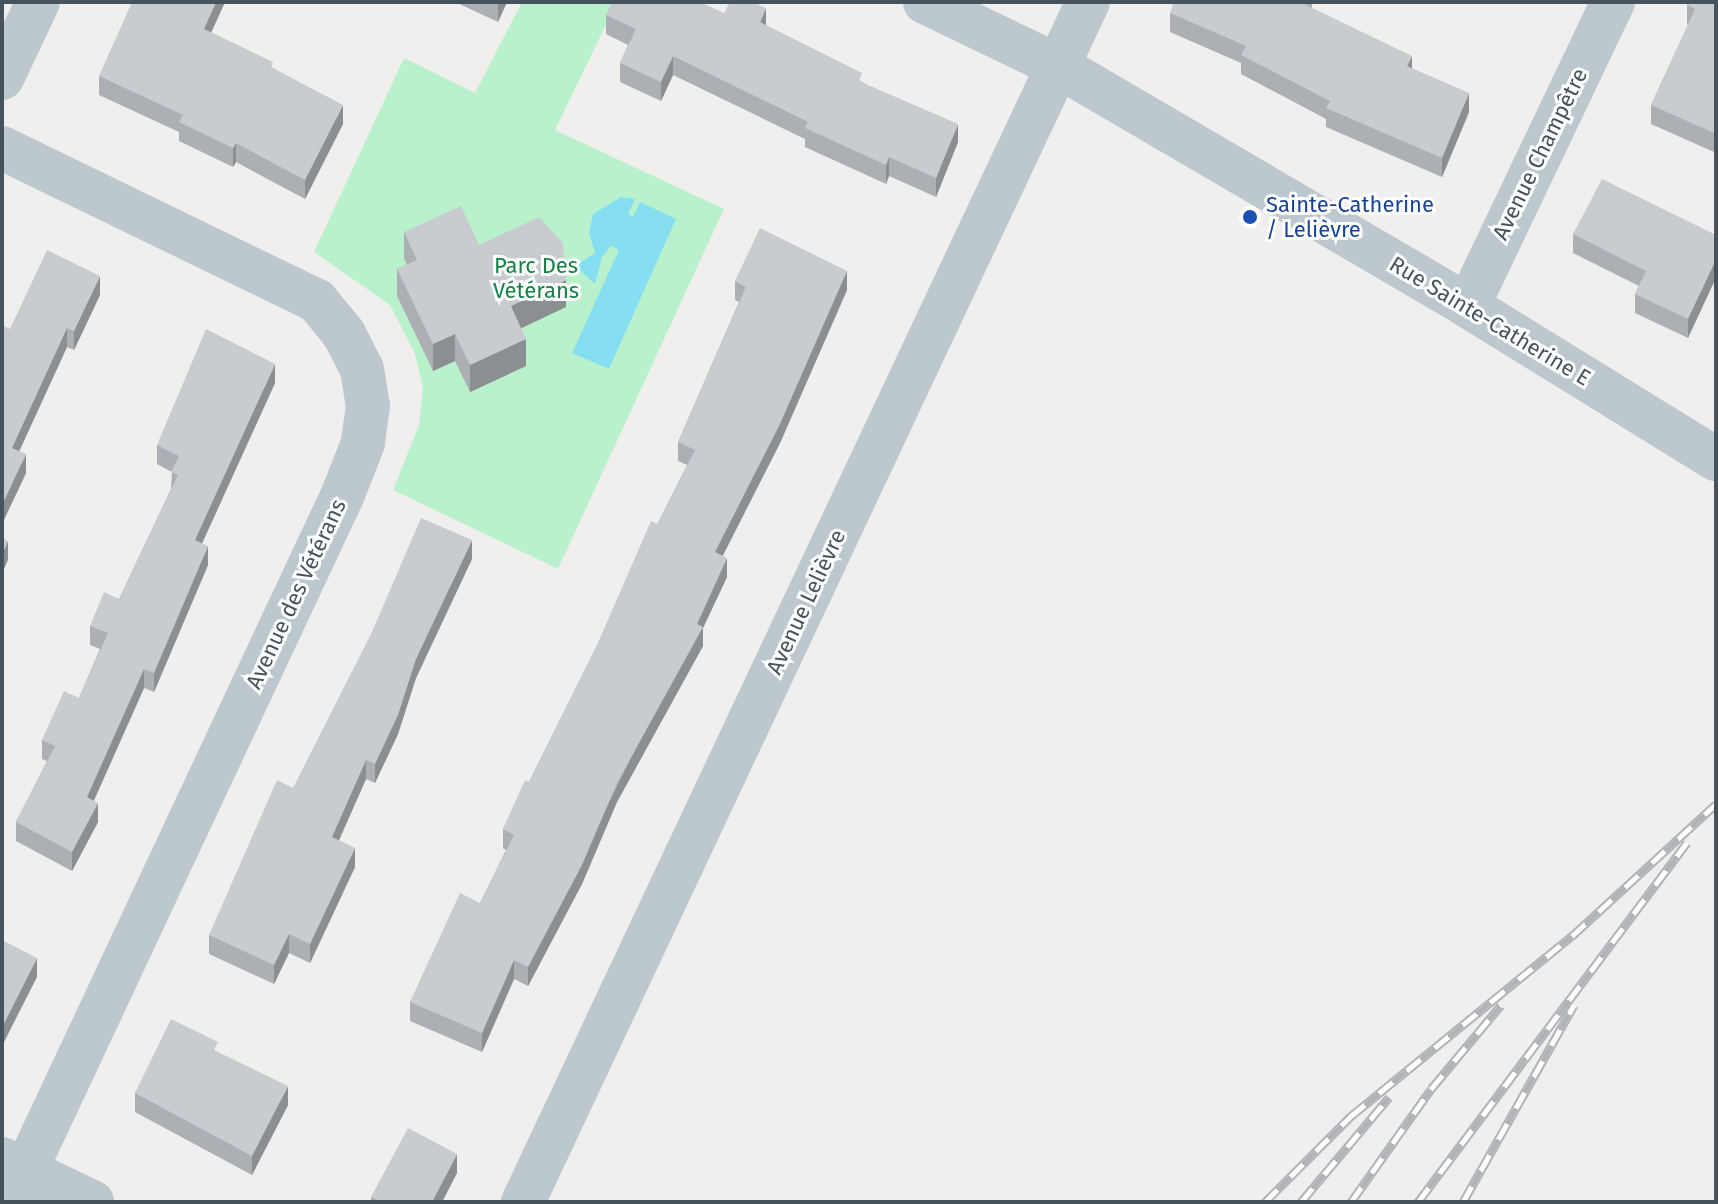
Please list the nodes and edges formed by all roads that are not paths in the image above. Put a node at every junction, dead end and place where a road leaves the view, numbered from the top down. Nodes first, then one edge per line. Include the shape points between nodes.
1 (38, 2) edge
2 (925, 2) edge
3 (1088, 2) edge
4 (1613, 2) edge
5 (1058, 66) junction
6 (2, 78) edge
7 (2, 148) edge
8 (1468, 306) junction
9 (1716, 459) edge
10 (13, 1177) edge
11 (92, 1202) edge
12 (523, 1202) edge

1 - 6 street
2 - 5 street, Rue Sainte-Catherine E
3 - 5 street, Avenue Lelièvre
4 - 8 street, Avenue Champêtre
5 - 8 street, Rue Sainte-Catherine E
5 - 12 street, Avenue Lelièvre
7 - 10 street, Avenue des Vétérans via 317,301 344,334 362,369 368,406 363,443 343,494
8 - 9 street, Rue Sainte-Catherine E
10 - 11 street

